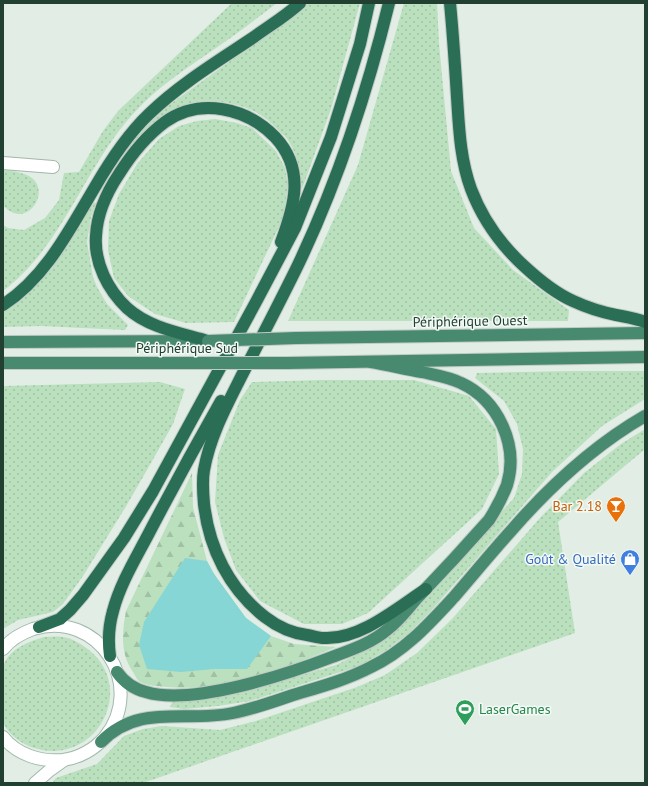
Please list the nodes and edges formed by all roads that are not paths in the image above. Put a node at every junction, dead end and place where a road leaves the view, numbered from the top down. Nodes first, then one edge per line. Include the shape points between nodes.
1 (300, 3) edge
2 (369, 3) edge
3 (389, 3) edge
4 (450, 3) edge
5 (3, 163) edge
6 (53, 167) dead end
7 (298, 265) junction
8 (257, 300) junction
9 (3, 305) edge
10 (645, 322) edge
11 (645, 333) edge
12 (296, 338) joint
13 (208, 341) junction
14 (3, 342) edge
15 (645, 357) edge
16 (371, 362) junction
17 (3, 364) edge
18 (645, 416) edge
19 (426, 589) junction
20 (39, 627) junction
21 (3, 637) edge
22 (17, 637) junction
23 (3, 649) edge
24 (110, 656) junction
25 (118, 672) junction
26 (3, 737) edge
27 (101, 742) junction
28 (65, 760) junction
29 (35, 783) edge

1 - 9 highway via 171,95 149,114 115,155 56,252 20,292
2 - 8 highway via 354,64 331,137 295,228
3 - 7 highway via 346,150 322,213
4 - 10 highway via 460,136 471,189 483,214 513,256 552,289 572,301 593,309
5 - 6 main road
7 - 19 highway via 212,438 204,470 203,490 209,530 220,563 240,594 276,626 296,633 325,638 348,635 371,625
7 - 24 highway via 187,460 130,570 112,612
8 - 13 highway via 292,212 295,189 291,164 286,152 258,122 236,112 218,108 182,113 165,122 143,142 120,172 102,207 96,248 105,280 115,296 128,309 154,325
8 - 20 highway via 153,491 124,538 70,610 60,619
11 - 12 highway, Périphérique Ouest
12 - 13 highway, Périphérique Sud, bridge
13 - 14 highway, Périphérique Sud
15 - 16 highway
16 - 17 highway, Périphérique Sud, bridge
16 - 19 highway via 460,382 481,394 492,407 508,439 510,469 500,502 488,520
18 - 27 highway via 621,430 569,471 539,500 438,614 415,638 393,655 343,680 249,709 211,716 159,716 141,719 111,731
19 - 25 highway via 389,629 362,645 302,669 233,688 182,695 147,692 131,686
20 - 22 main road
20 - 24 main road via 66,627 79,631 91,637
21 - 22 main road
22 - 23 main road
24 - 25 main road
25 - 27 main road via 121,702 114,723
26 - 28 main road via 18,750 33,757
27 - 28 main road via 78,756
28 - 29 main road

